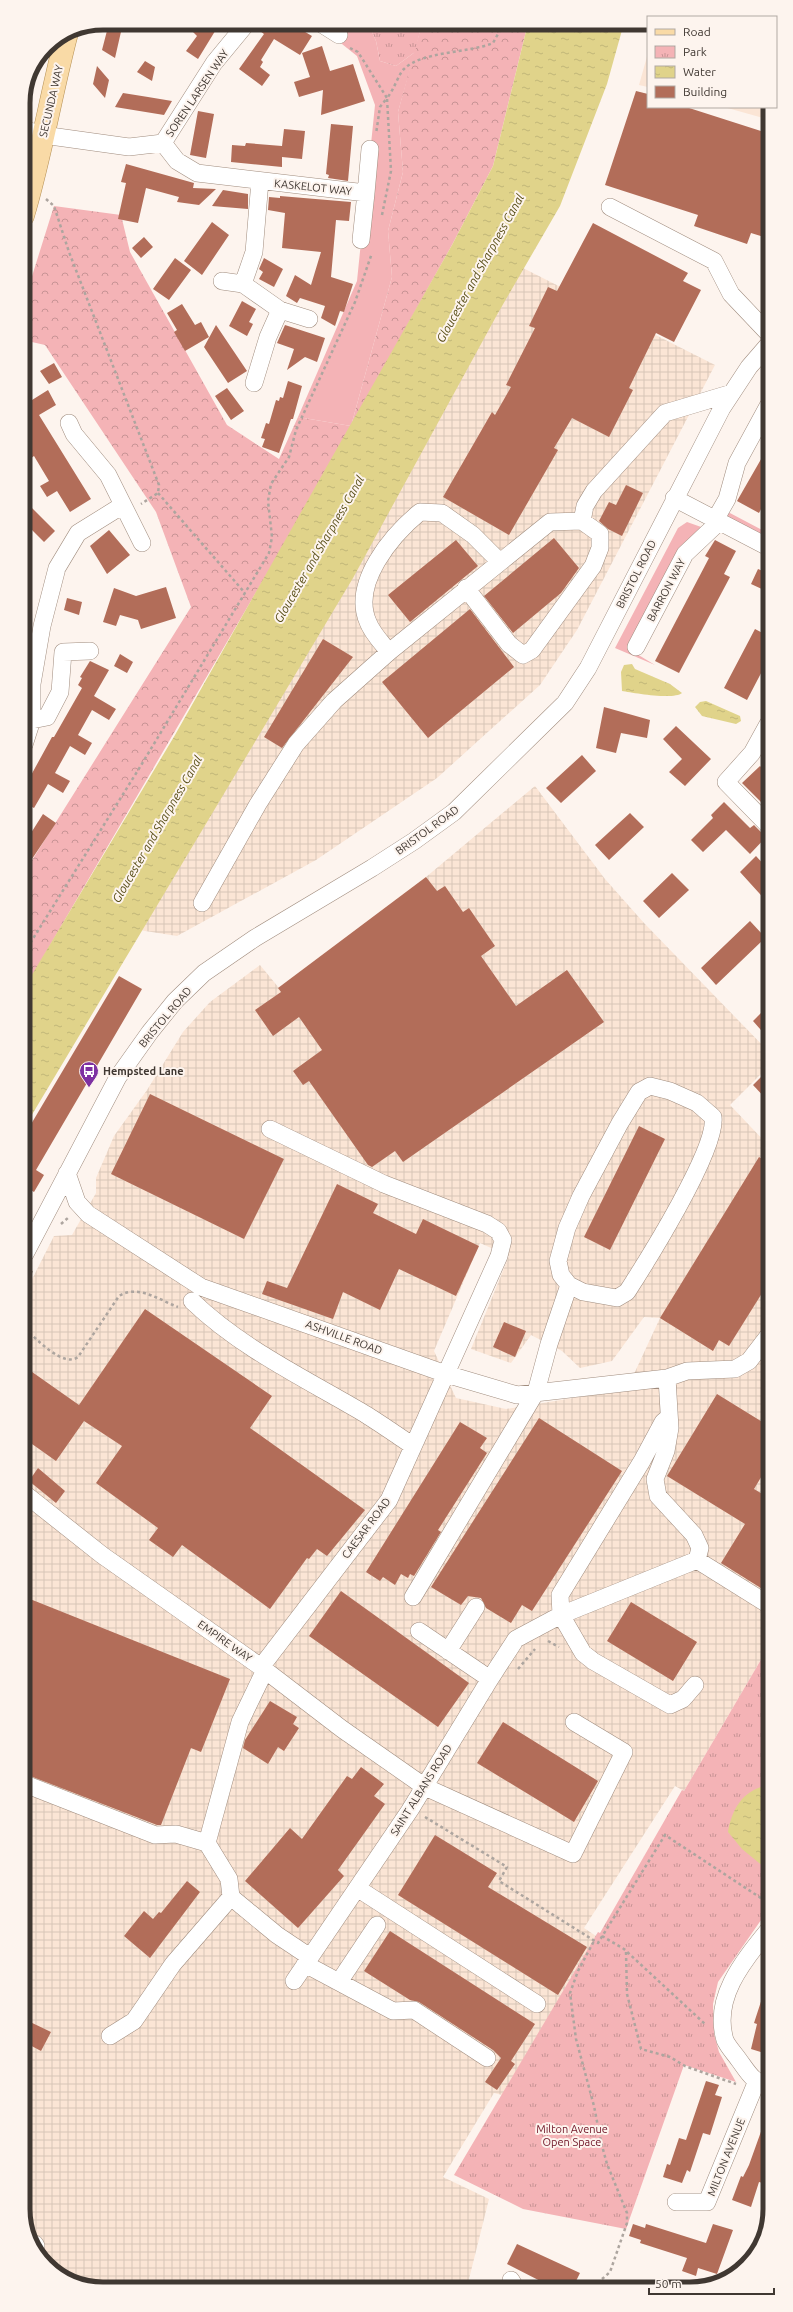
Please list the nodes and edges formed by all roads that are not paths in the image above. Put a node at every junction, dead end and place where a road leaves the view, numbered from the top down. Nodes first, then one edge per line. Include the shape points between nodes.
1 (241, 30) edge
2 (331, 30) edge
3 (339, 35) road end
4 (64, 41) edge
5 (33, 132) edge
6 (163, 143) junction
7 (370, 148) road end
8 (260, 181) junction
9 (366, 193) junction
10 (30, 194) edge
11 (610, 207) dead end
12 (367, 246) road end
13 (222, 281) dead end
14 (243, 284) junction
15 (280, 310) junction
16 (309, 319) dead end
17 (763, 328) edge
18 (763, 351) edge
19 (254, 383) dead end
20 (732, 393) junction
21 (763, 416) edge
22 (69, 423) dead end
23 (674, 498) junction
24 (125, 509) junction
25 (582, 521) junction
26 (717, 521) junction
27 (142, 543) dead end
28 (763, 544) edge
29 (499, 561) junction
30 (466, 588) junction
31 (636, 647) dead end
32 (90, 651) dead end
33 (389, 652) junction
34 (32, 720) junction
35 (30, 726) edge
36 (763, 733) edge
37 (763, 820) edge
38 (202, 903) dead end
39 (270, 1129) dead end
40 (67, 1172) junction
41 (30, 1239) edge
42 (569, 1285) junction
43 (192, 1301) road end
44 (763, 1343) edge
45 (446, 1374) junction
46 (667, 1378) junction
47 (536, 1392) junction
48 (670, 1423) junction
49 (413, 1446) junction
50 (30, 1498) edge
51 (697, 1560) junction
52 (413, 1597) dead end
53 (763, 1600) edge
54 (476, 1607) dead end
55 (562, 1615) junction
56 (419, 1631) dead end
57 (448, 1651) junction
58 (263, 1668) junction
59 (490, 1679) junction
60 (695, 1685) dead end
61 (574, 1722) dead end
62 (30, 1786) edge
63 (425, 1787) junction
64 (207, 1843) junction
65 (357, 1888) junction
66 (231, 1897) junction
67 (376, 1925) dead end
68 (763, 1936) edge
69 (307, 1960) junction
70 (294, 1981) dead end
71 (339, 1982) junction
72 (536, 2004) dead end
73 (110, 2036) dead end
74 (487, 2058) dead end
75 (759, 2087) edge
76 (676, 2202) dead end

1 - 6 street, SOREN LARSEN WAY via 214,63
2 - 3 street
4 - 5 main road, SECUNDA WAY
5 - 6 street, SOREN LARSEN WAY via 129,147
5 - 10 main road, SECUNDA WAY
6 - 8 street, KASKELOT WAY via 177,161 197,174
7 - 9 street, KASKELOT WAY
8 - 9 street, KASKELOT WAY
8 - 14 street, KASKELOT WAY via 254,252
9 - 12 street, KASKELOT WAY
11 - 17 street via 714,262 731,294
13 - 14 street
14 - 15 street
15 - 16 street
15 - 19 street via 268,337
18 - 20 street, BRISTOL ROAD
20 - 23 street, BRISTOL ROAD
20 - 25 street via 665,413 594,491 585,506
21 - 26 street, BARRON WAY via 738,463
22 - 24 street via 74,434 108,475
23 - 26 street
23 - 40 street, BRISTOL ROAD via 588,668 565,703 454,812 414,841 255,938 204,973 175,1001 118,1077
24 - 27 street
24 - 34 street via 78,533 57,568 42,626 32,684
25 - 29 street via 550,522
25 - 30 street via 600,534 600,548 593,566 532,650 523,655 509,644
26 - 28 street
26 - 31 street, BARRON WAY via 685,554
29 - 30 street
29 - 33 street via 474,535 442,513 420,512 384,552 370,572 364,588 367,622
30 - 33 street
32 - 34 street via 63,652 60,692 46,717
33 - 38 street via 334,701 296,744 258,804
34 - 35 street
36 - 37 street via 752,753 726,782
39 - 45 street, CAESAR ROAD via 384,1184 487,1224 498,1231 503,1240 499,1256
40 - 41 street, BRISTOL ROAD
40 - 45 street, ASHVILLE ROAD via 77,1202 88,1214 201,1287
42 - 42 street via 561,1275 558,1261 567,1228 584,1189 639,1092 650,1086 670,1091 697,1103 713,1117 714,1124 706,1150 677,1208 627,1292 617,1298 583,1292
42 - 47 street
43 - 49 street via 257,1352 366,1415
44 - 46 street, ASHVILLE ROAD via 749,1362 735,1369 687,1372
45 - 47 street, ASHVILLE ROAD via 517,1395
45 - 49 street, CAESAR ROAD
46 - 47 street, ASHVILLE ROAD
46 - 48 street
47 - 52 street
48 - 51 street via 666,1451 655,1479 658,1496 694,1535 700,1548
48 - 55 street via 663,1422 560,1595
49 - 58 street, CAESAR ROAD via 389,1500
50 - 58 street, EMPIRE WAY via 102,1555
51 - 53 street
51 - 55 street, SAINT ALBANS ROAD
54 - 57 street
55 - 59 street, SAINT ALBANS ROAD via 516,1639
55 - 60 street via 583,1653 593,1662 670,1705 683,1700
56 - 57 street
57 - 59 street
58 - 63 street, EMPIRE WAY via 342,1730
58 - 64 street, CAESAR ROAD via 240,1722
59 - 63 street, SAINT ALBANS ROAD
61 - 63 street, EMPIRE WAY via 624,1752 573,1854
62 - 64 street via 155,1836 176,1834
63 - 65 street, SAINT ALBANS ROAD
64 - 66 street via 229,1879
65 - 69 street, SAINT ALBANS ROAD
65 - 72 street
66 - 69 street
66 - 73 street via 172,1964 134,2021
67 - 71 street
68 - 75 street via 741,1963 724,2000 726,2041
69 - 70 street, SAINT ALBANS ROAD
69 - 71 street
71 - 74 street via 393,2011 414,2010
75 - 76 street, MILTON AVENUE via 707,2202

